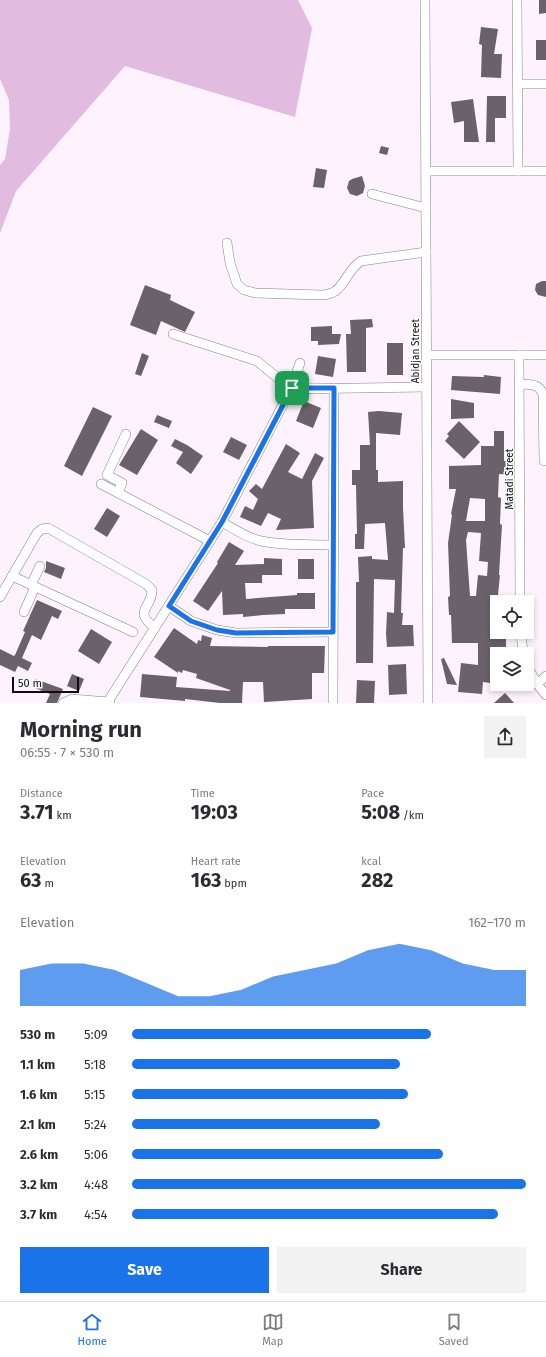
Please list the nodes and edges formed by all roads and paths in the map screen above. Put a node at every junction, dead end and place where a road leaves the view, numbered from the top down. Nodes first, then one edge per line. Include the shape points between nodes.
1 (425, 0) edge
2 (517, 0) edge
3 (518, 84) junction
4 (546, 84) edge
5 (518, 170) junction
6 (426, 171) junction
7 (546, 171) edge
8 (372, 194) dead end
9 (426, 208) junction
10 (227, 243) dead end
11 (426, 252) junction
12 (173, 334) dead end
13 (520, 355) junction
14 (546, 355) edge
15 (427, 356) junction
16 (300, 363) dead end
17 (520, 384) junction
18 (426, 387) junction
19 (292, 388) junction
20 (334, 388) junction
21 (126, 434) dead end
22 (544, 461) dead end
23 (101, 484) dead end
24 (118, 493) junction
25 (222, 522) junction
26 (210, 540) junction
27 (333, 545) junction
28 (40, 566) dead end
29 (12, 576) junction
30 (33, 586) junction
31 (520, 595) edge
32 (0, 598) edge
33 (169, 606) junction
34 (24, 612) dead end
35 (155, 628) junction
36 (133, 632) dead end
37 (333, 632) junction
38 (546, 676) edge
39 (534, 679) edge
40 (537, 684) junction
41 (546, 695) edge
42 (63, 703) edge
43 (108, 703) edge
44 (333, 703) edge
45 (428, 703) edge

1 - 6 street, Abidjan Street
2 - 3 street
3 - 4 street
3 - 5 street
5 - 6 street
5 - 7 street
6 - 9 street, Abidjan Street
8 - 9 street
9 - 11 street, Abidjan Street
10 - 11 street via 237,284 244,290 255,293 332,293 361,260
11 - 15 street, Abidjan Street
12 - 19 street via 257,361
13 - 14 street
13 - 15 street
13 - 17 street, Matadi Street
15 - 18 street, Abidjan Street
16 - 19 street
17 - 22 street via 537,386 542,390
17 - 31 street, Matadi Street
18 - 20 street
18 - 45 street, Abidjan Street
19 - 20 street
19 - 25 street
20 - 27 street
21 - 24 street via 107,474 122,483
23 - 24 street
24 - 26 street
25 - 26 street
25 - 27 street via 260,541
26 - 33 street
27 - 37 street
28 - 30 street
29 - 30 street
29 - 32 street
29 - 35 street via 37,533 48,528 146,584 152,590 152,597 144,609 144,615 147,622
30 - 34 street
30 - 36 street
33 - 35 street
33 - 37 street via 191,621 217,630 236,633
35 - 43 street
37 - 44 street
38 - 40 street
39 - 40 street
40 - 41 street
42 - 43 street via 72,699

